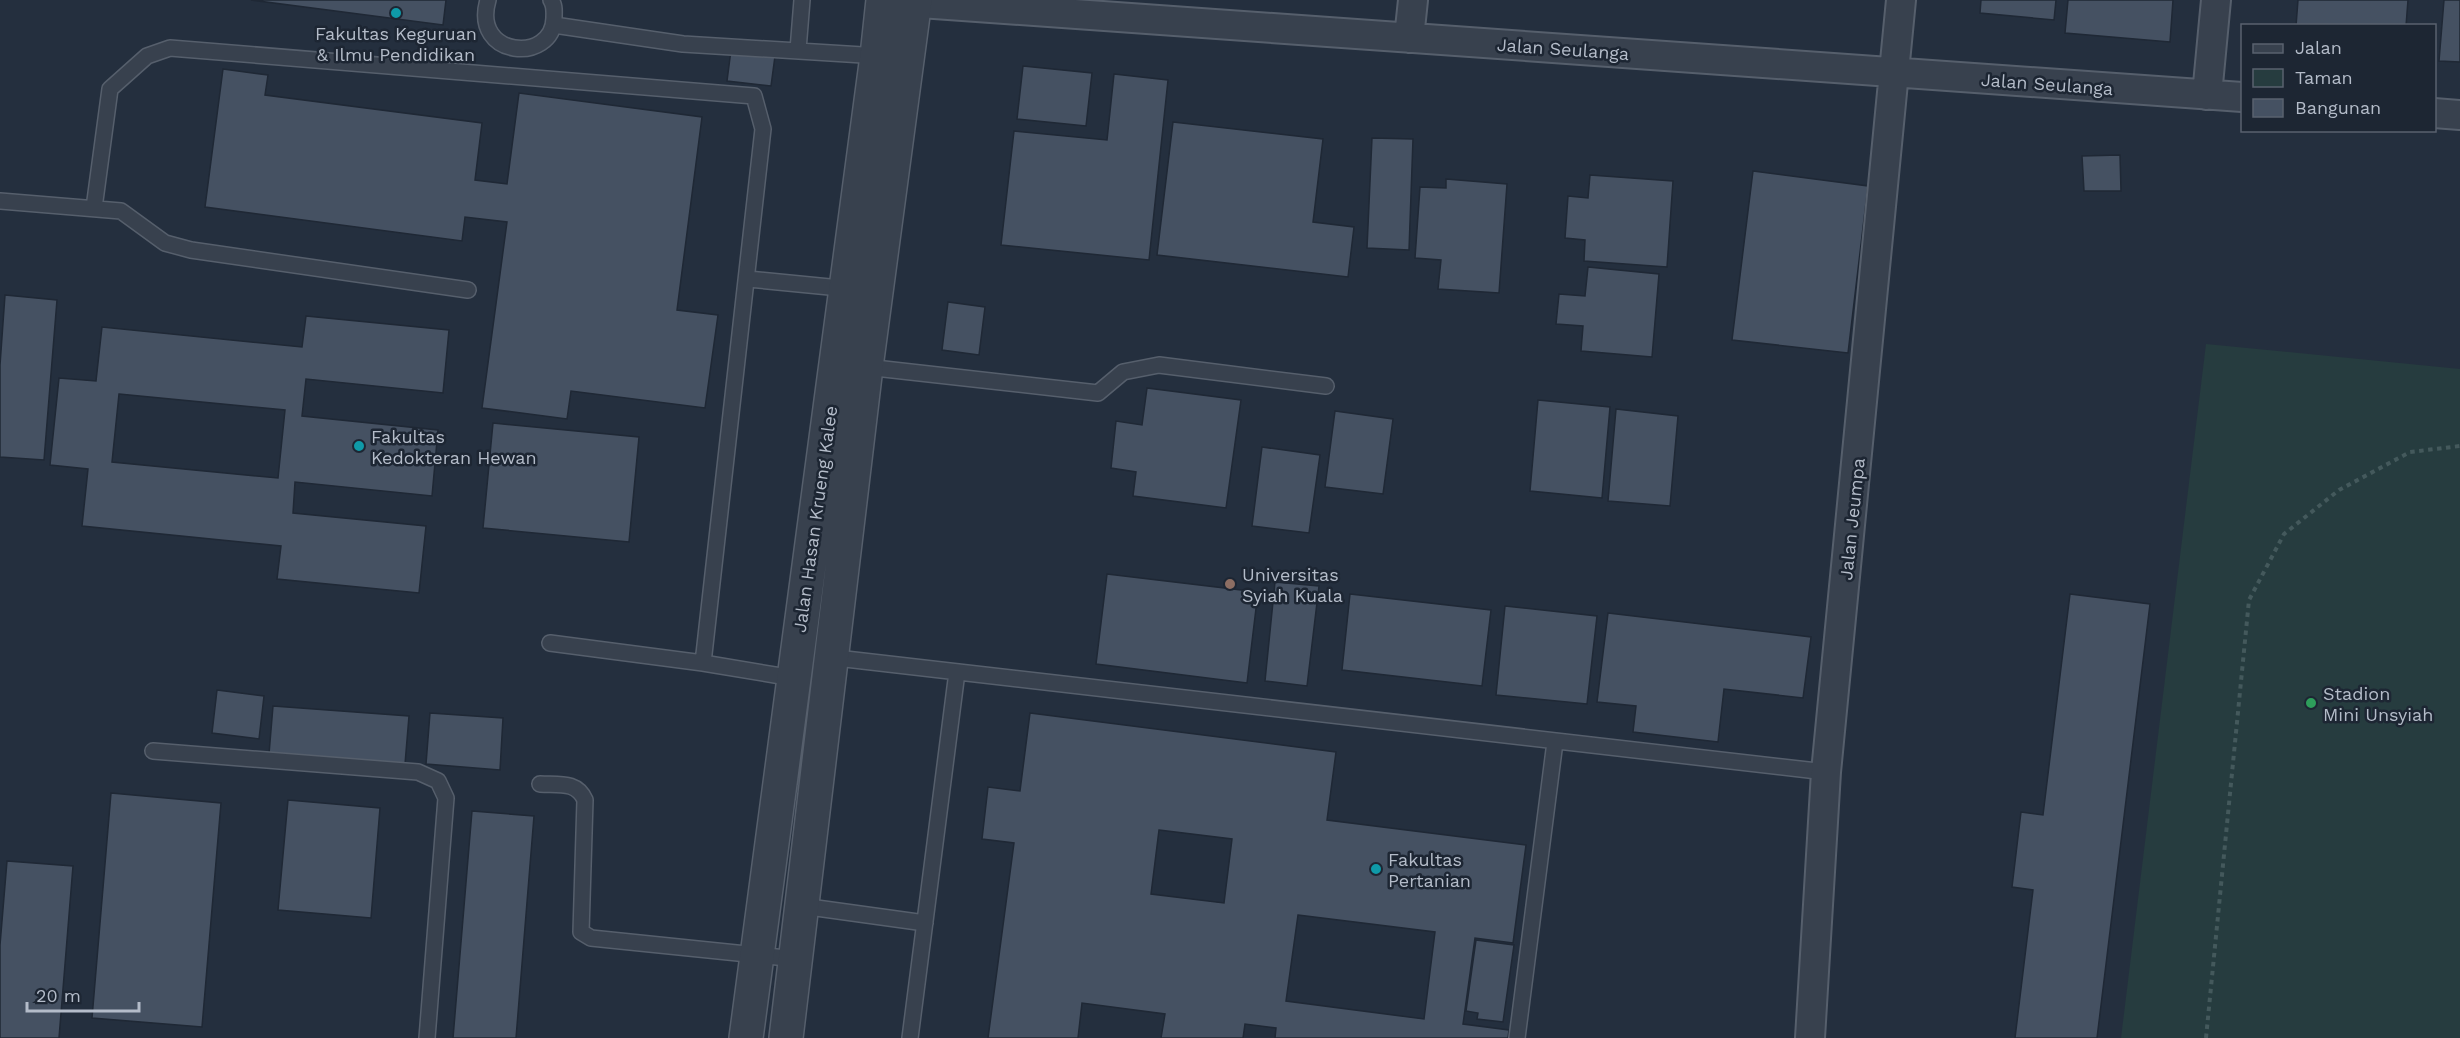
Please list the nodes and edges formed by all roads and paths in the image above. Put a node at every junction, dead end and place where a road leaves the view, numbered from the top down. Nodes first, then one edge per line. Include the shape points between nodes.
1 (488, 0) edge
2 (551, 0) edge
3 (802, 0) edge
4 (1413, 0) edge
5 (1902, 0) edge
6 (2216, 0) edge
7 (898, 1) edge
8 (554, 25) junction
9 (1409, 38) junction
10 (798, 50) junction
11 (893, 57) junction
12 (1896, 73) junction
13 (2207, 95) junction
14 (2241, 98) edge
15 (2436, 113) edge
16 (2460, 115) edge
17 (0, 201) edge
18 (94, 208) junction
19 (748, 279) junction
20 (468, 290) dead end
21 (861, 291) junction
22 (866, 367) junction
23 (1326, 386) dead end
24 (2460, 446) edge
25 (550, 643) dead end
26 (834, 658) junction
27 (704, 663) junction
28 (795, 666) junction
29 (957, 672) junction
30 (1555, 742) junction
31 (153, 751) dead end
32 (1826, 772) junction
33 (540, 784) dead end
34 (802, 906) junction
35 (925, 923) junction
36 (757, 953) junction
37 (796, 959) junction
38 (427, 1038) edge
39 (746, 1038) edge
40 (786, 1038) edge
41 (910, 1038) edge
42 (1517, 1038) edge
43 (1810, 1038) edge
44 (2206, 1038) edge

1 - 8 lane via 484,14 489,33 504,46 524,50 542,42
2 - 8 lane
3 - 10 lane
4 - 9 street
5 - 12 street, Jalan Jeumpa
6 - 13 street
7 - 9 street, Jalan Seulanga
7 - 11 street, Jalan Hasan Krueng Kalee
8 - 10 lane via 683,44
9 - 12 street, Jalan Seulanga
10 - 11 lane
11 - 21 street, Jalan Hasan Krueng Kalee
12 - 13 street, Jalan Seulanga
12 - 32 street, Jalan Jeumpa
13 - 14 street, Jalan Seulanga
15 - 16 street
17 - 18 lane
18 - 19 lane via 110,89 147,56 170,48 723,92 754,96 763,129
18 - 20 lane via 121,211 165,243 191,250
19 - 21 lane
19 - 27 lane
21 - 22 street, Jalan Hasan Krueng Kalee
21 - 28 street, Jalan Hasan Krueng Kalee
22 - 23 lane via 1098,393 1124,372 1159,365
22 - 26 street, Jalan Hasan Krueng Kalee
24 - 44 path via 2410,452 2339,490 2284,534 2249,600
25 - 27 lane
26 - 28 lane
26 - 29 lane
26 - 34 street, Jalan Hasan Krueng Kalee
27 - 28 lane
28 - 36 street, Jalan Hasan Krueng Kalee
29 - 30 lane
29 - 35 lane
30 - 32 lane
30 - 42 lane
31 - 38 lane via 418,772 438,780 446,798
32 - 43 street, Jalan Jeumpa
33 - 36 lane via 572,785 585,800 580,932 591,938
34 - 35 lane
34 - 37 street, Jalan Hasan Krueng Kalee
35 - 41 lane
36 - 37 lane
36 - 39 street, Jalan Hasan Krueng Kalee
37 - 40 street, Jalan Hasan Krueng Kalee

